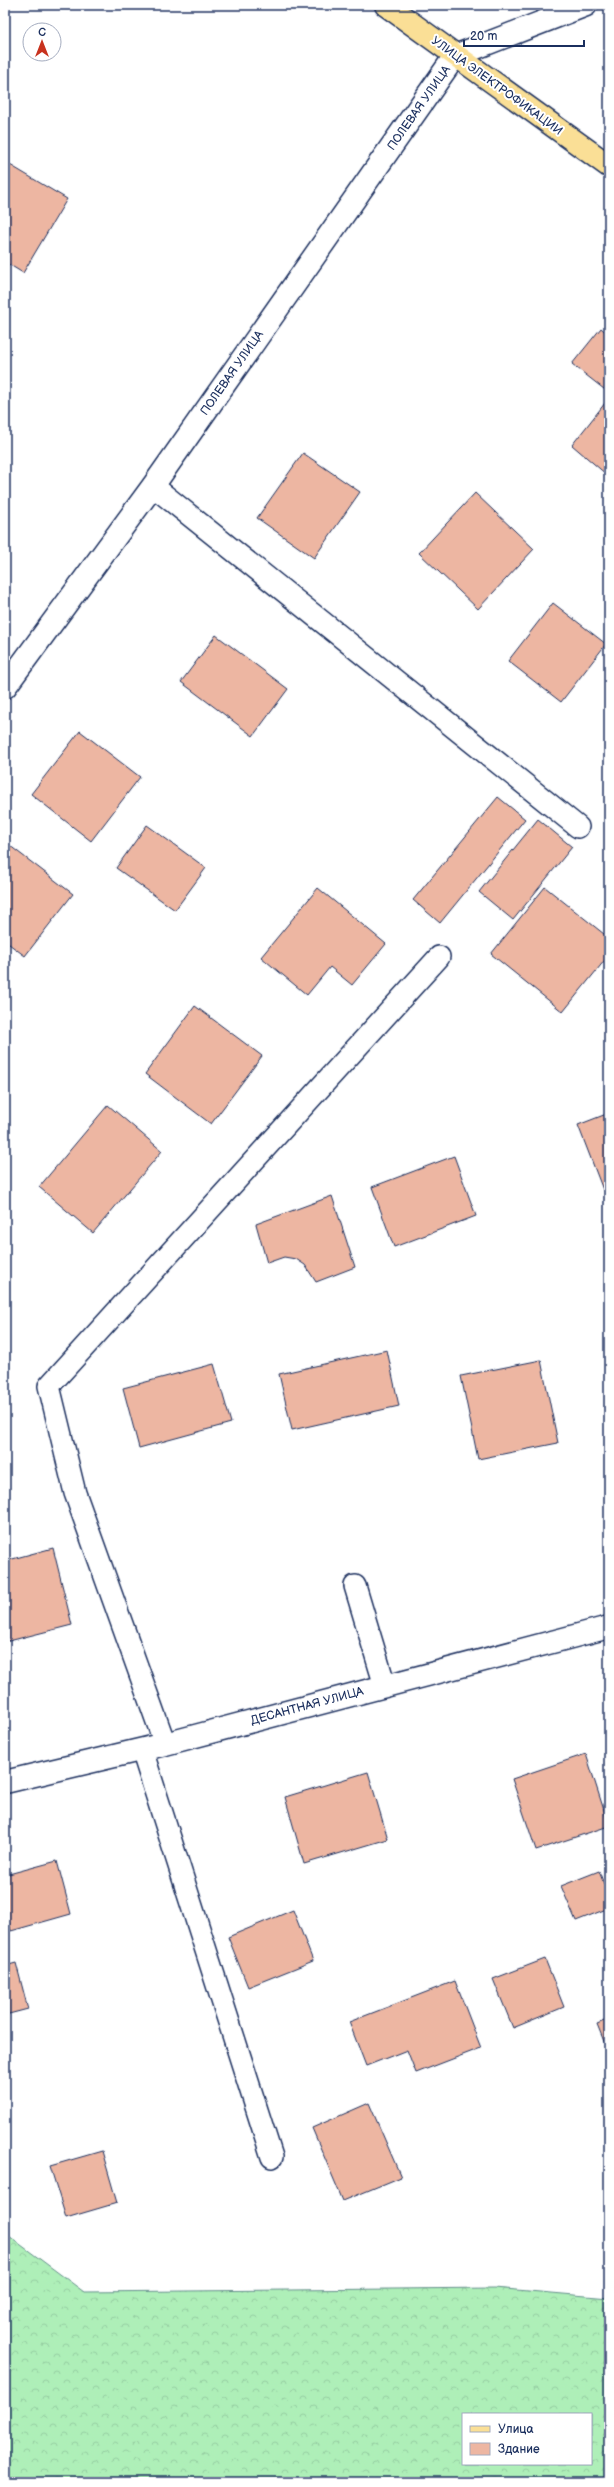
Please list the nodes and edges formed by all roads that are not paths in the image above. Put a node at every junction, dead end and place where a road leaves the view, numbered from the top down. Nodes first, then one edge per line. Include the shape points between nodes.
1 (386, 5) edge
2 (586, 5) edge
3 (455, 56) junction
4 (609, 166) edge
5 (153, 486) junction
6 (5, 687) edge
7 (578, 827) dead end
8 (439, 957) dead end
9 (355, 1586) dead end
10 (609, 1627) edge
11 (385, 1686) junction
12 (165, 1744) junction
13 (142, 1750) junction
14 (5, 1782) edge
15 (272, 2157) dead end

1 - 3 main road, УЛИЦА ЭЛЕКТРОФИКАЦИИ
2 - 3 street
3 - 4 main road, УЛИЦА ЭЛЕКТРОФИКАЦИИ
3 - 5 street, ПОЛЕВАЯ УЛИЦА
5 - 6 street, ПОЛЕВАЯ УЛИЦА
5 - 7 lane
8 - 12 lane via 49,1386 75,1493
9 - 11 lane
10 - 11 street, ДЕСАНТНАЯ УЛИЦА
11 - 12 street, ДЕСАНТНАЯ УЛИЦА
12 - 13 street, ДЕСАНТНАЯ УЛИЦА
13 - 14 street, ДЕСАНТНАЯ УЛИЦА
13 - 15 lane

